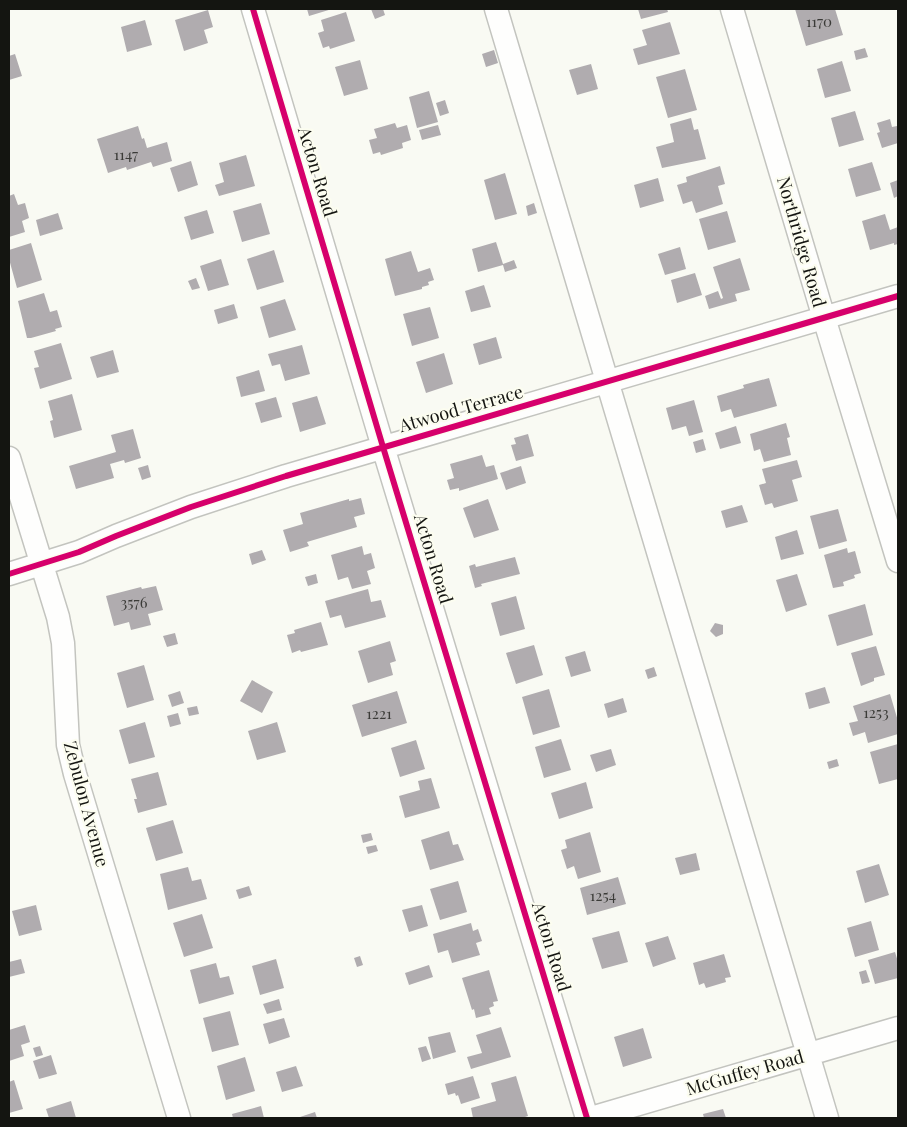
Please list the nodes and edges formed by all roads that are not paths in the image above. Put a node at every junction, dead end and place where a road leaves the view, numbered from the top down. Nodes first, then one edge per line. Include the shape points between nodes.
1 (253, 9) edge
2 (496, 9) edge
3 (732, 9) edge
4 (898, 296) edge
5 (824, 318) junction
6 (607, 382) junction
7 (383, 448) junction
8 (9, 458) edge
9 (898, 561) edge
10 (43, 564) junction
11 (9, 574) edge
12 (898, 1028) edge
13 (808, 1054) junction
14 (179, 1118) edge
15 (587, 1118) edge
16 (591, 1118) edge
17 (827, 1118) edge

1 - 7 street, Acton Road
2 - 6 street
3 - 5 street, Northridge Road
4 - 5 street, Atwood Terrace
5 - 6 street, Atwood Terrace
5 - 9 street, Northridge Road
6 - 7 street, Atwood Terrace
6 - 13 street
7 - 10 street, Atwood Terrace via 190,507
7 - 15 street, Acton Road
8 - 10 street, Zebulon Avenue
10 - 11 street, Atwood Terrace
10 - 14 street, Zebulon Avenue via 63,643 68,745 75,774
12 - 13 street, McGuffey Road
13 - 16 street, McGuffey Road
13 - 17 street

